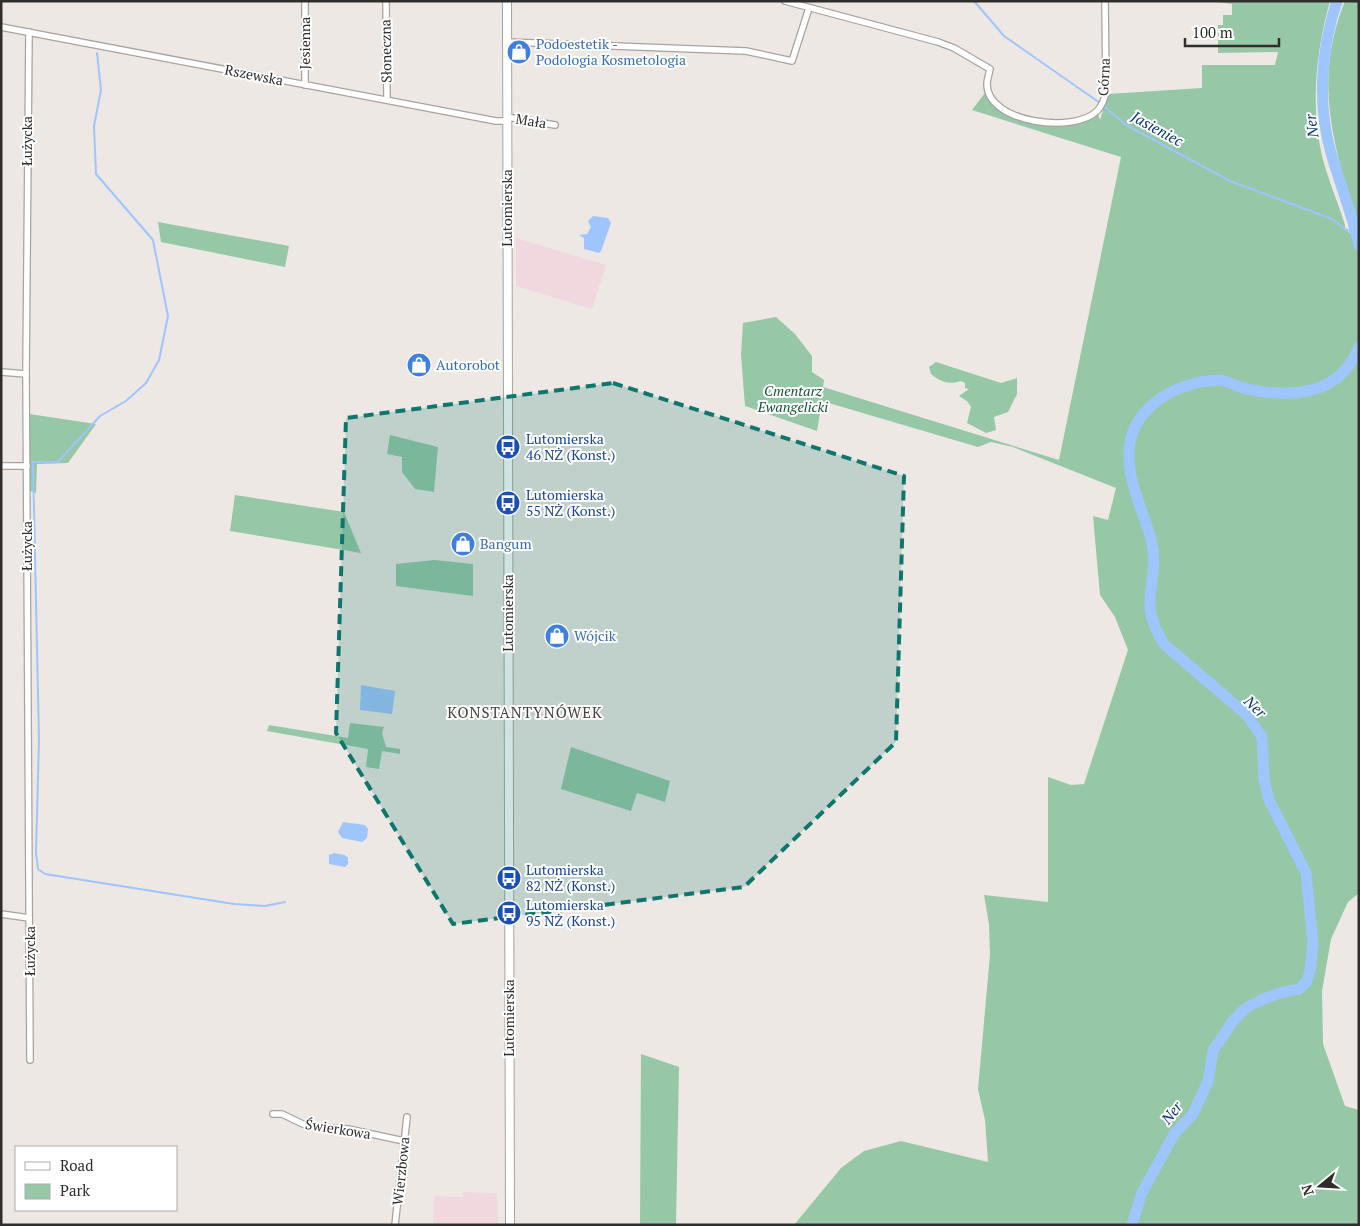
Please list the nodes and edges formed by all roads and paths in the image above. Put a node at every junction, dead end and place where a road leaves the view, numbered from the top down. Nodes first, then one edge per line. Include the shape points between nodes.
1 (305, 1) edge
2 (386, 1) edge
3 (507, 1) edge
4 (785, 1) edge
5 (1105, 1) edge
6 (809, 8) junction
7 (1, 28) edge
8 (29, 32) junction
9 (507, 42) junction
10 (305, 85) junction
11 (387, 100) junction
12 (507, 119) junction
13 (555, 125) dead end
14 (1, 372) edge
15 (26, 374) junction
16 (1, 466) edge
17 (27, 466) junction
18 (1, 914) edge
19 (29, 918) junction
20 (30, 1060) dead end
21 (273, 1114) dead end
22 (407, 1117) dead end
23 (404, 1141) junction
24 (395, 1225) edge
25 (510, 1225) edge

1 - 10 street, Jesienna
2 - 11 street, Słoneczna
3 - 9 main road, Lutomierska
4 - 6 street
5 - 6 street, Górna via 1106,90 1102,105 1089,117 1053,124 1012,116 994,101 987,84 990,70 954,48
6 - 9 street via 792,61 746,51
7 - 8 street, Rszewska
8 - 10 street, Rszewska
8 - 15 street, Łużycka
9 - 12 main road, Lutomierska
10 - 11 street, Rszewska
11 - 12 street, Rszewska via 496,121
12 - 13 street, Mała
12 - 25 main road, Lutomierska
14 - 15 street
15 - 17 street, Łużycka
16 - 17 street
17 - 19 street, Łużycka
18 - 19 street
19 - 20 street, Łużycka
21 - 23 street, Świerkowa via 282,1114 307,1126 348,1129
22 - 23 street, Wierzbowa
23 - 24 street, Wierzbowa

